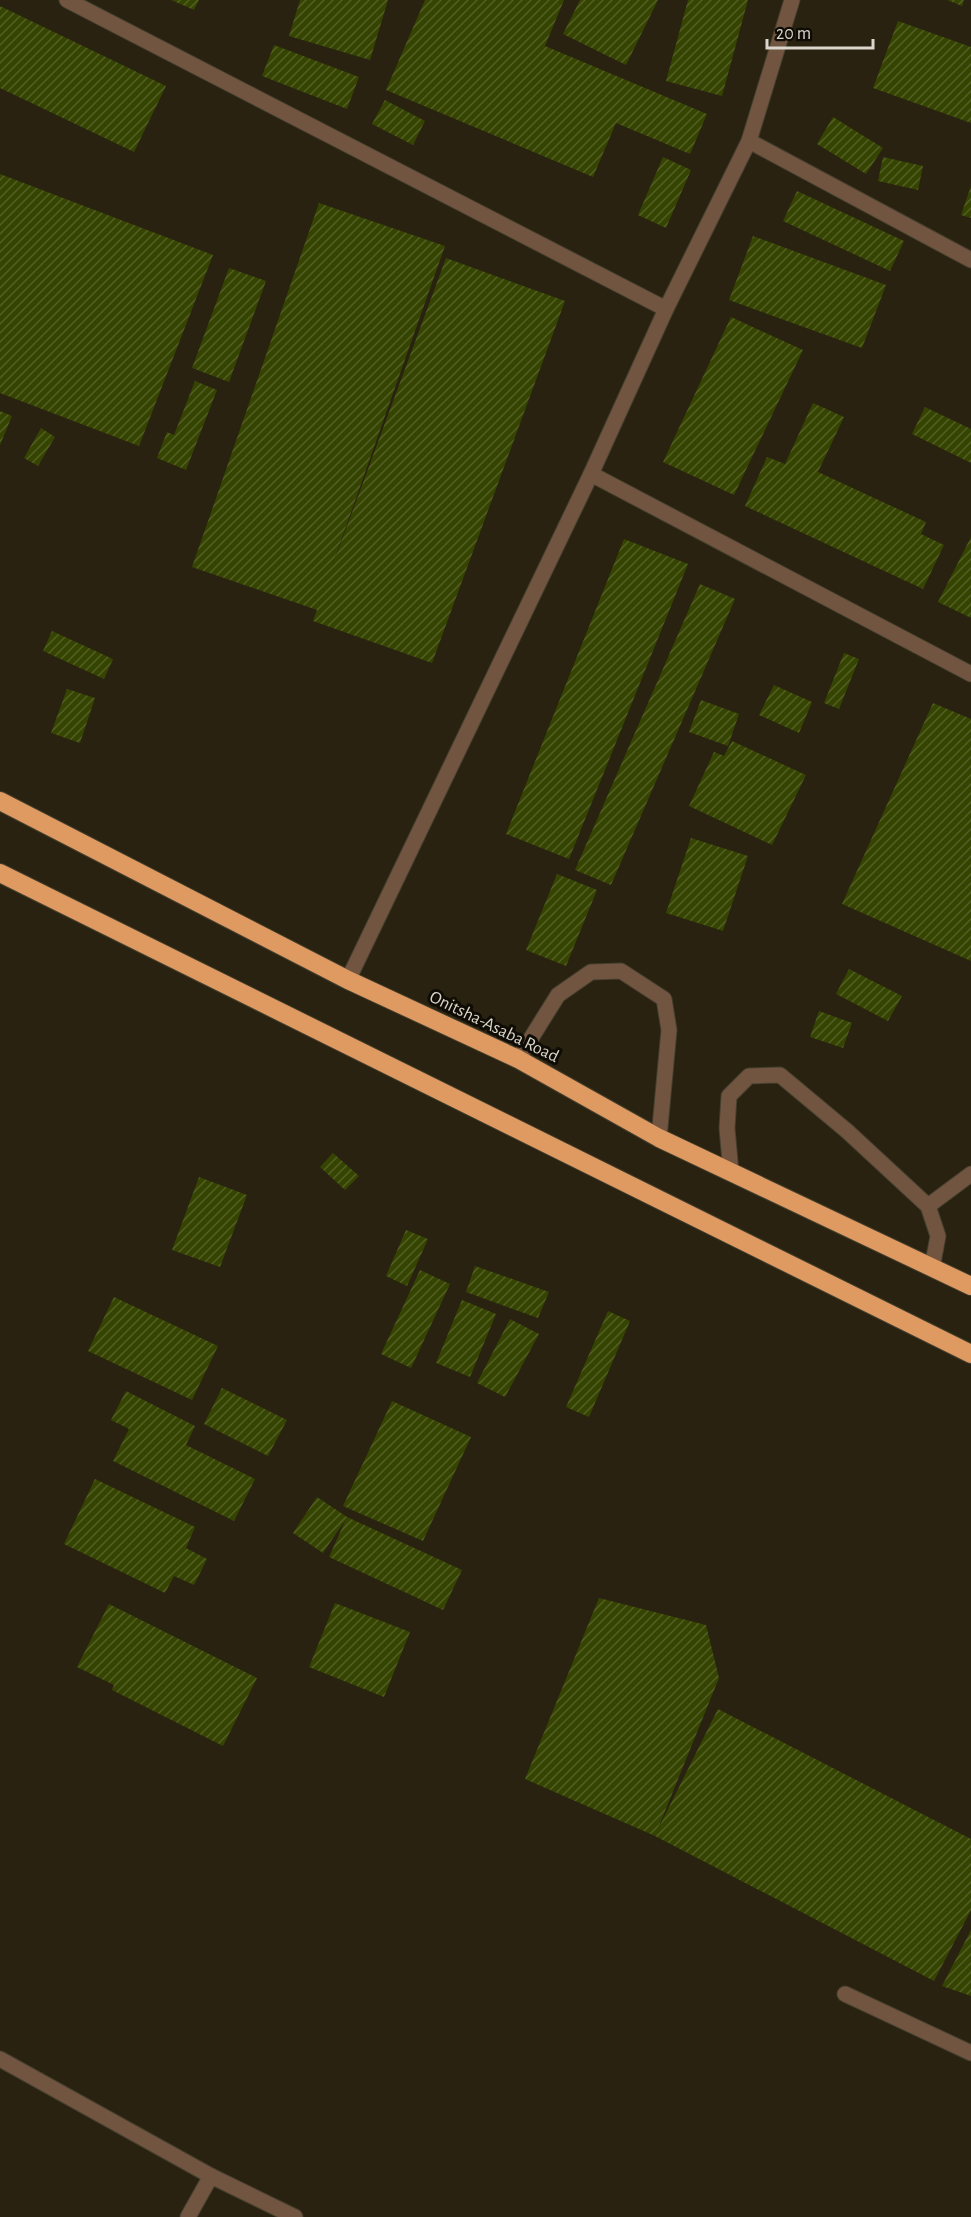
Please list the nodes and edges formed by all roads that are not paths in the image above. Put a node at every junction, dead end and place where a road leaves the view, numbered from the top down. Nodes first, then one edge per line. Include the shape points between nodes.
1 (67, 0) edge
2 (792, 0) edge
3 (749, 141) junction
4 (971, 260) edge
5 (666, 309) junction
6 (591, 474) junction
7 (971, 674) edge
8 (0, 801) edge
9 (0, 873) edge
10 (348, 980) junction
11 (518, 1059) junction
12 (659, 1138) junction
13 (731, 1173) junction
14 (971, 1174) edge
15 (928, 1206) junction
16 (932, 1268) junction
17 (971, 1286) edge
18 (971, 1354) edge
19 (845, 1994) dead end
20 (971, 2053) edge
21 (0, 2059) edge
22 (211, 2176) junction
23 (188, 2217) edge
24 (295, 2217) edge

1 - 5 street
2 - 3 street
3 - 4 street
3 - 5 street
5 - 6 street
6 - 7 street
6 - 10 street
8 - 10 highway, Onitsha-Asaba Road
9 - 18 highway
10 - 11 highway, Onitsha-Asaba Road
11 - 12 highway, Onitsha-Asaba Road
11 - 12 street via 558,995 591,972 621,971 664,999 669,1030
12 - 13 highway, Onitsha-Asaba Road
13 - 15 street via 729,1096 749,1076 780,1075
13 - 16 highway, Onitsha-Asaba Road
14 - 15 street
15 - 16 street via 938,1236
16 - 17 highway, Onitsha-Asaba Road
19 - 20 street
21 - 22 street
22 - 23 street
22 - 24 street

